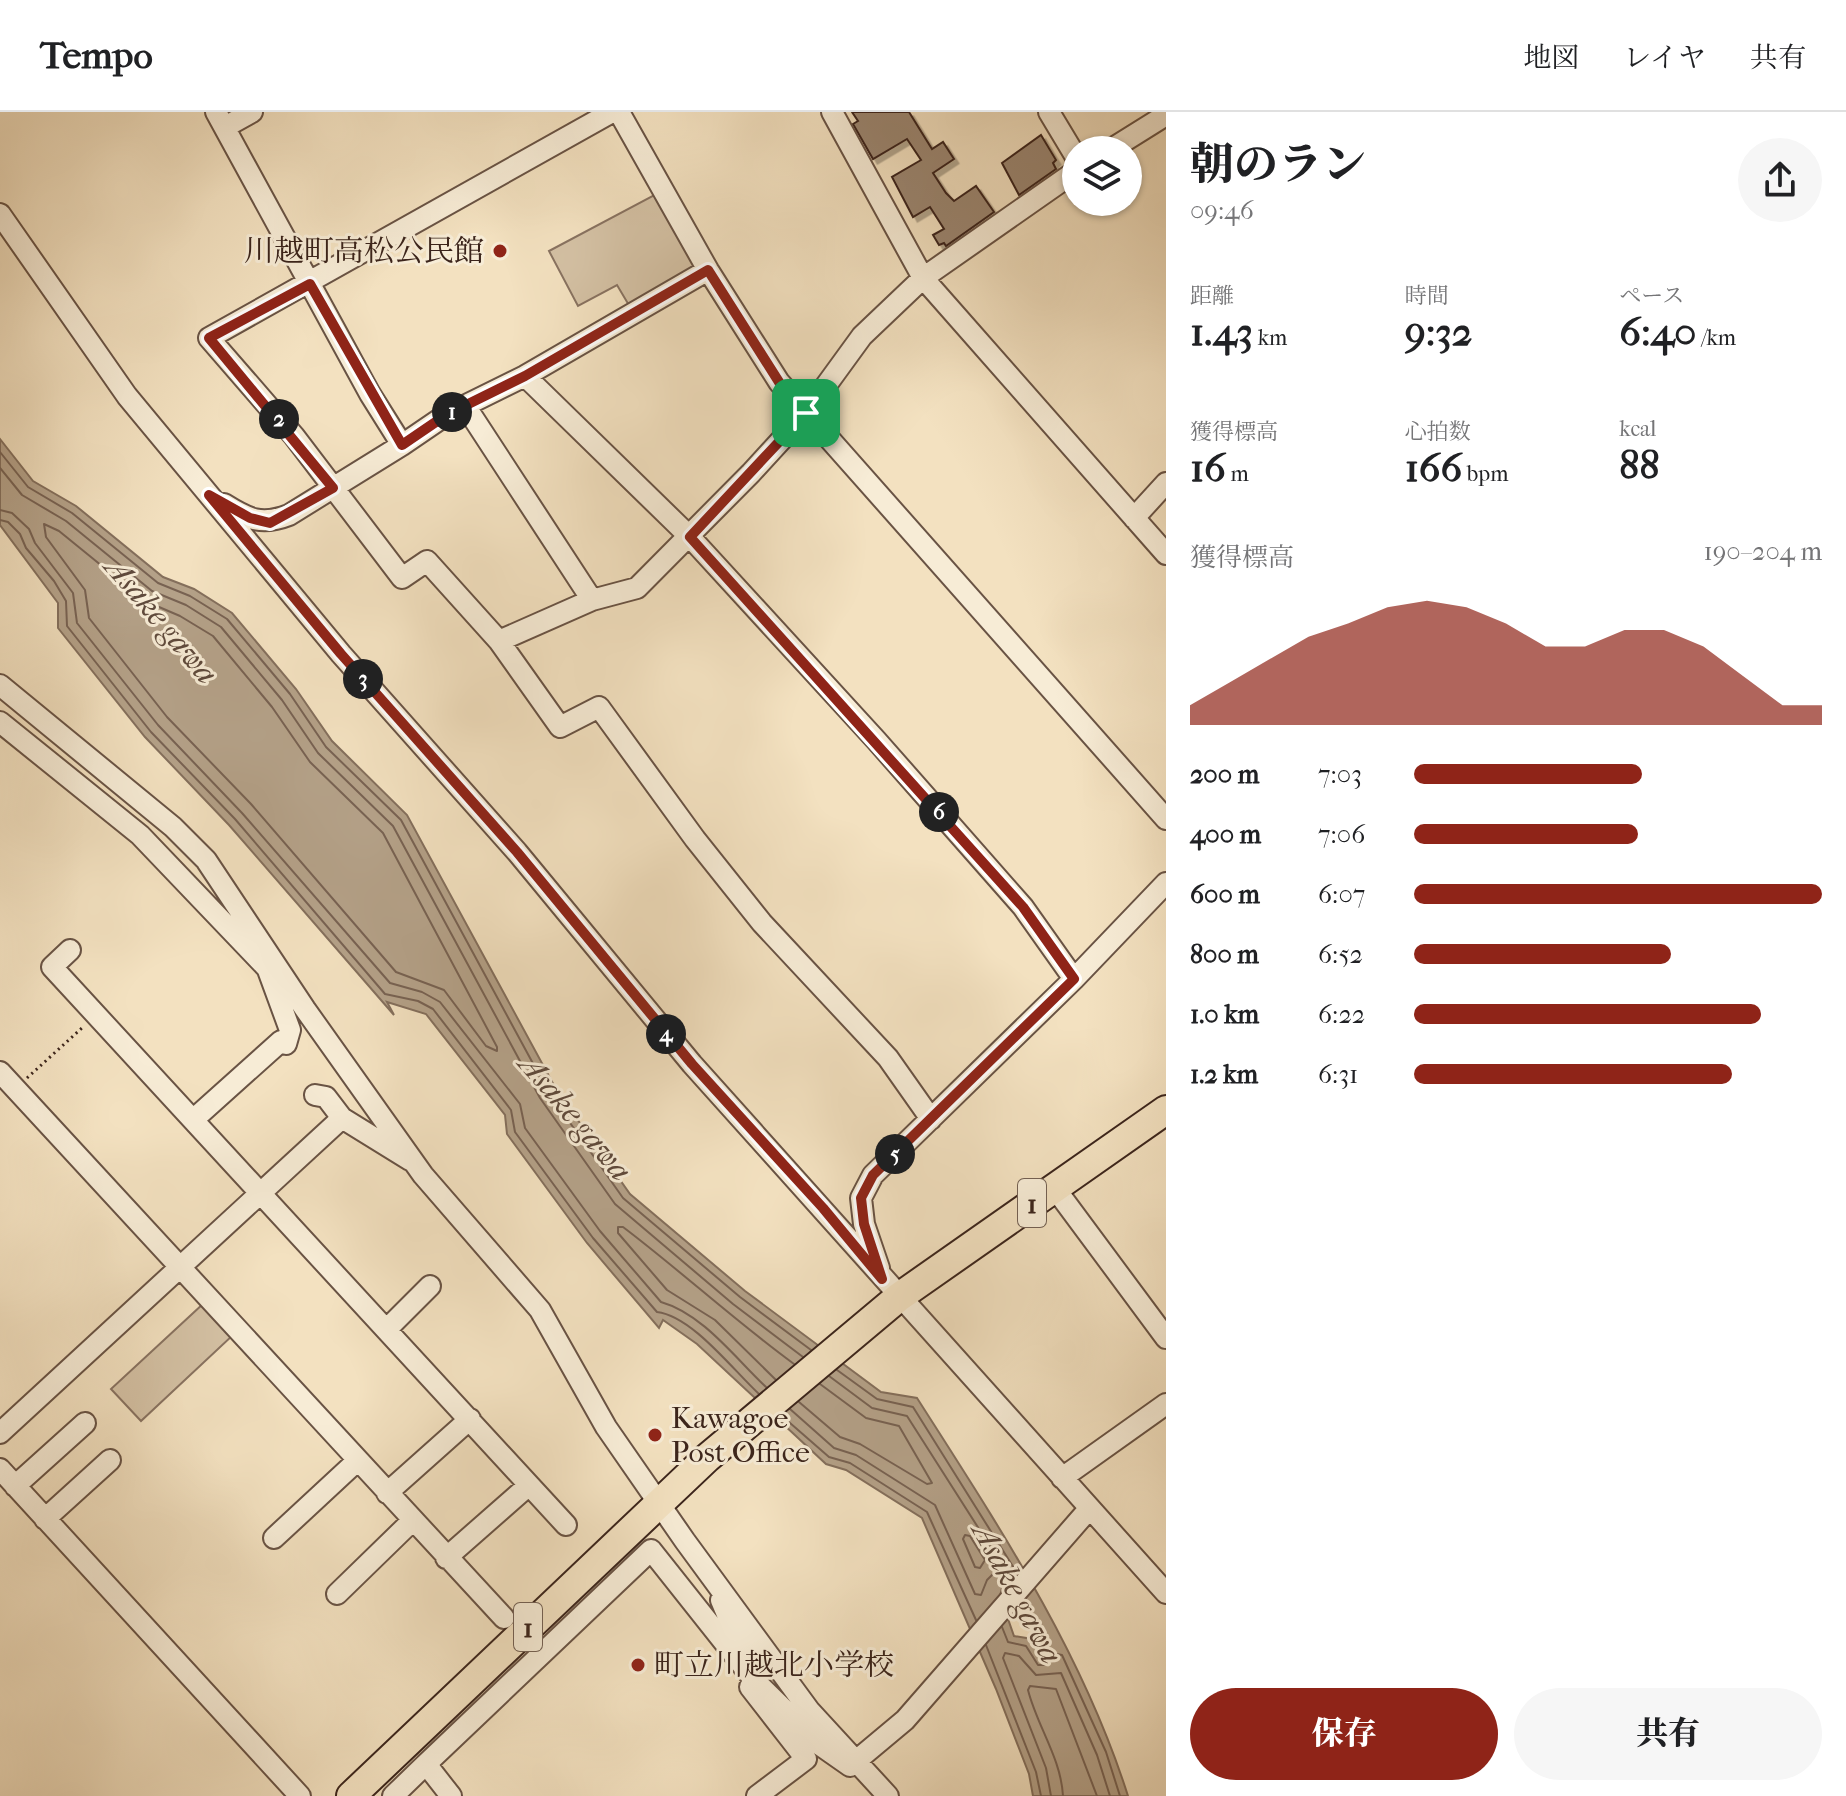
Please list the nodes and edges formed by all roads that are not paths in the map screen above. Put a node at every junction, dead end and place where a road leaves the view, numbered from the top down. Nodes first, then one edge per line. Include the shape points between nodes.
1 (252, 112) edge
2 (612, 112) edge
3 (619, 112) edge
4 (832, 112) edge
5 (1049, 112) edge
6 (1166, 115) edge
7 (221, 120) edge
8 (1063, 136) edge
9 (1132, 136) edge
10 (1062, 181) edge
11 (0, 214) edge
12 (708, 270) junction
13 (923, 278) junction
14 (310, 284) junction
15 (525, 376) junction
16 (466, 407) junction
17 (806, 413) junction
18 (402, 445) junction
19 (1166, 483) edge
20 (333, 488) junction
21 (209, 495) junction
22 (1134, 518) junction
23 (690, 537) junction
24 (1166, 554) edge
25 (592, 600) junction
26 (499, 641) junction
27 (0, 685) edge
28 (0, 722) edge
29 (1166, 819) edge
30 (1166, 883) edge
31 (70, 950) dead end
32 (274, 969) junction
33 (1074, 979) junction
34 (0, 1072) edge
35 (315, 1095) dead end
36 (1166, 1110) edge
37 (342, 1118) junction
38 (194, 1119) junction
39 (931, 1119) junction
40 (414, 1162) junction
41 (1054, 1187) junction
42 (262, 1191) junction
43 (180, 1268) junction
44 (430, 1286) dead end
45 (891, 1288) junction
46 (387, 1329) junction
47 (1166, 1338) edge
48 (1166, 1404) edge
49 (470, 1419) junction
50 (85, 1423) dead end
51 (0, 1433) edge
52 (110, 1460) dead end
53 (357, 1461) junction
54 (0, 1469) edge
55 (1062, 1478) junction
56 (529, 1485) junction
57 (15, 1486) junction
58 (387, 1493) junction
59 (659, 1501) junction
60 (1089, 1509) junction
61 (45, 1519) junction
62 (412, 1521) junction
63 (566, 1525) dead end
64 (274, 1538) dead end
65 (446, 1558) junction
66 (721, 1589) junction
67 (1166, 1593) edge
68 (337, 1594) dead end
69 (504, 1618) dead end
70 (755, 1681) junction
71 (856, 1762) junction
72 (426, 1764) junction
73 (300, 1796) edge
74 (351, 1796) edge
75 (393, 1796) edge
76 (451, 1796) edge
77 (757, 1796) edge
78 (870, 1796) edge
79 (888, 1796) edge

1 - 7 street
2 - 14 street
3 - 12 street
4 - 13 street
5 - 8 street
6 - 9 street
7 - 14 street
10 - 13 street
11 - 21 street via 127,396
12 - 15 street
12 - 17 street via 770,369
13 - 17 street via 862,336
13 - 22 street
14 - 18 street
14 - 20 street via 209,338
15 - 16 street
15 - 23 street
16 - 18 street
16 - 25 street
17 - 23 street
17 - 29 street
18 - 20 street
19 - 22 street
20 - 21 street via 270,523
20 - 26 street via 402,578 427,561
21 - 45 street via 692,1064
22 - 24 street
23 - 25 street via 637,588
23 - 33 street via 1023,907
25 - 26 street
26 - 39 street via 560,727 599,707 753,911 888,1058
27 - 32 street via 191,842
28 - 32 street via 140,835
30 - 33 street
31 - 38 street via 52,967
32 - 38 street via 290,1030 284,1042
32 - 40 street
33 - 39 street
34 - 43 street
35 - 37 street via 326,1097
36 - 41 highway, 1
37 - 40 street
37 - 42 street
38 - 42 street
39 - 45 street via 873,1175 861,1198 864,1224
40 - 59 street via 540,1310 606,1427
41 - 45 highway, 1
41 - 47 street
42 - 43 street
42 - 46 street
43 - 51 street
43 - 53 street
44 - 46 street
45 - 55 street
45 - 59 highway, 1 via 875,1317
46 - 49 street
48 - 55 street
49 - 56 street
49 - 58 street
50 - 57 street
52 - 61 street
53 - 58 street
53 - 64 street
54 - 57 street
55 - 60 street
56 - 63 street
56 - 65 street
57 - 61 street
58 - 62 street
59 - 66 street
59 - 74 highway, 1
60 - 67 street
60 - 71 street via 905,1720
61 - 73 street
62 - 65 street
62 - 68 street
65 - 69 street
66 - 70 street via 721,1604
66 - 71 street via 809,1710
70 - 71 street via 820,1745 850,1766
70 - 72 street via 651,1550
70 - 77 street via 750,1687 806,1759
71 - 78 street
71 - 79 street
72 - 75 street
72 - 76 street

